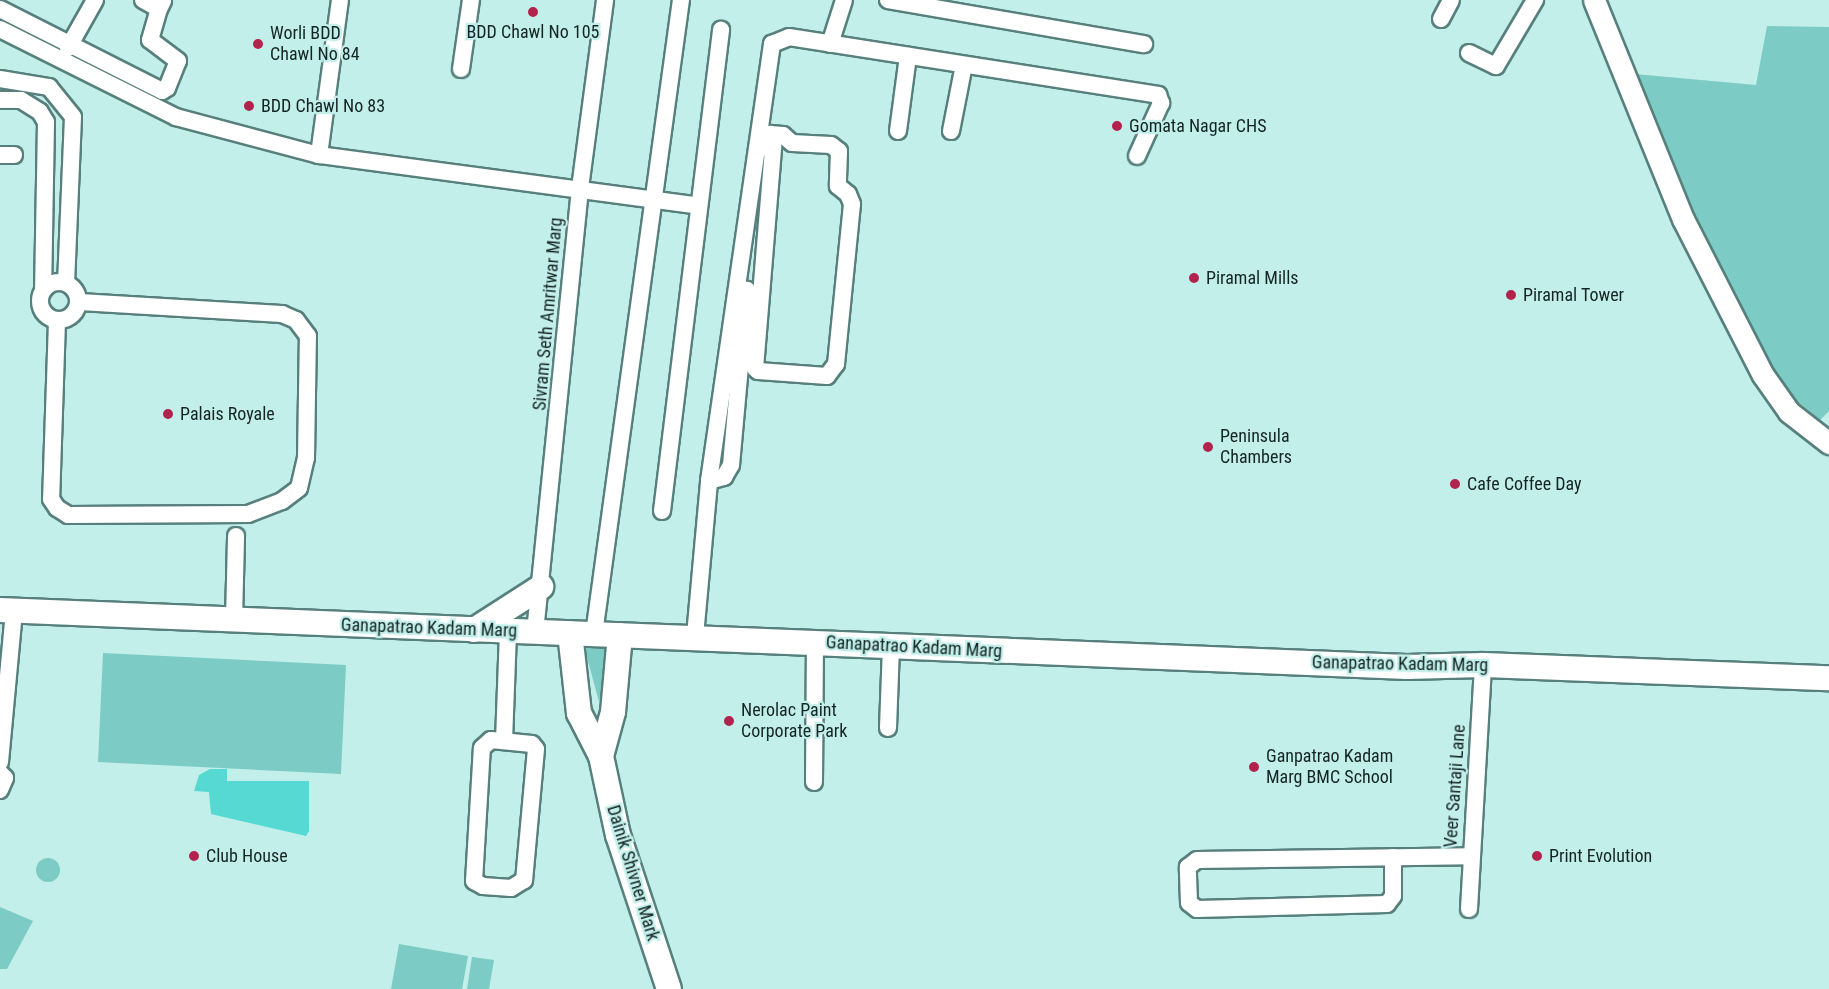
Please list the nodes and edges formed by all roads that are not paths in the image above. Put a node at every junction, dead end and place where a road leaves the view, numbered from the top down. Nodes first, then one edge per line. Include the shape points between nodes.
1 (95, 0) edge
2 (143, 0) edge
3 (340, 0) edge
4 (471, 0) edge
5 (605, 0) edge
6 (681, 0) edge
7 (843, 0) edge
8 (888, 0) edge
9 (1451, 0) edge
10 (1535, 0) edge
11 (1594, 0) edge
12 (161, 4) edge
13 (0, 9) edge
14 (1441, 19) dead end
15 (0, 29) edge
16 (721, 30) dead end
17 (830, 44) junction
18 (1144, 44) dead end
19 (69, 46) junction
20 (1469, 53) dead end
21 (908, 56) junction
22 (964, 65) junction
23 (461, 69) dead end
24 (0, 79) edge
25 (0, 100) edge
26 (898, 131) dead end
27 (951, 131) dead end
28 (774, 135) junction
29 (319, 155) junction
30 (1137, 156) dead end
31 (580, 188) junction
32 (654, 199) junction
33 (699, 206) junction
34 (66, 283) junction
35 (43, 289) junction
36 (79, 302) junction
37 (57, 321) junction
38 (1829, 443) edge
39 (709, 481) junction
40 (662, 511) dead end
41 (236, 536) dead end
42 (541, 587) junction
43 (7, 611) edge
44 (234, 620) junction
45 (474, 630) junction
46 (508, 631) junction
47 (535, 632) junction
48 (570, 633) junction
49 (594, 634) junction
50 (620, 635) junction
51 (695, 636) junction
52 (815, 642) junction
53 (891, 646) junction
54 (1483, 665) junction
55 (1829, 678) edge
56 (888, 728) dead end
57 (504, 741) junction
58 (601, 756) junction
59 (0, 762) edge
60 (0, 773) edge
61 (814, 782) dead end
62 (0, 790) edge
63 (1470, 856) junction
64 (1393, 857) junction
65 (1469, 909) dead end
66 (669, 989) edge

1 - 19 street
2 - 12 street
3 - 29 street
4 - 23 street
5 - 31 street, Sivram Seth Amritwar Marg
6 - 32 street
7 - 17 street
8 - 18 street
9 - 14 street
10 - 20 street via 1496,66
11 - 38 street via 1683,219 1763,375 1789,412
12 - 19 street via 150,40 178,61 165,89 159,91
13 - 19 street
15 - 29 street via 176,117
16 - 33 street
17 - 21 street
17 - 39 street via 789,37 772,44
21 - 22 street
21 - 26 street
22 - 27 street
22 - 30 street via 1158,95 1161,103
24 - 34 street via 49,87 73,117
25 - 35 street via 21,100 46,122
28 - 28 street via 783,135 792,143 836,147 838,186 851,198 836,364 834,371 822,377 755,368
28 - 39 street via 760,141 731,465 724,477
29 - 31 street
31 - 32 street
31 - 42 street, Sivram Seth Amritwar Marg
32 - 33 street
32 - 49 street
33 - 40 street
34 - 35 street via 51,283
34 - 36 street via 77,292
35 - 37 street via 41,309
36 - 37 street via 76,312
36 - 37 street via 282,314 296,320 308,336 306,458 299,488 282,501 248,514 68,515 57,508 51,499
39 - 51 street
41 - 44 street
42 - 45 main road
42 - 47 street, Sivram Seth Amritwar Marg
43 - 44 main road, Ganapatrao Kadam Marg
43 - 59 street
44 - 45 main road, Ganapatrao Kadam Marg
45 - 46 main road, Ganapatrao Kadam Marg
46 - 47 main road, Ganapatrao Kadam Marg
46 - 57 street
47 - 48 main road, Ganapatrao Kadam Marg
48 - 49 main road, Ganapatrao Kadam Marg
48 - 58 main road via 579,713
49 - 50 main road, Ganapatrao Kadam Marg
50 - 51 main road, Ganapatrao Kadam Marg
50 - 58 main road via 614,712
51 - 52 main road, Ganapatrao Kadam Marg
52 - 53 main road, Ganapatrao Kadam Marg
52 - 61 street
53 - 54 main road, Ganapatrao Kadam Marg via 1407,667
53 - 56 street
54 - 55 main road, Ganapatrao Kadam Marg
54 - 63 street, Veer Santaji Lane
57 - 57 street via 491,740 482,748 472,868 474,881 483,886 511,888 524,880 536,749 532,744
58 - 66 main road, Dainik Shivner Mark via 618,835
60 - 62 street via 5,778
63 - 64 street
63 - 65 street, Veer Santaji Lane
64 - 64 street via 1197,860 1188,867 1189,903 1197,909 1387,904 1393,896

